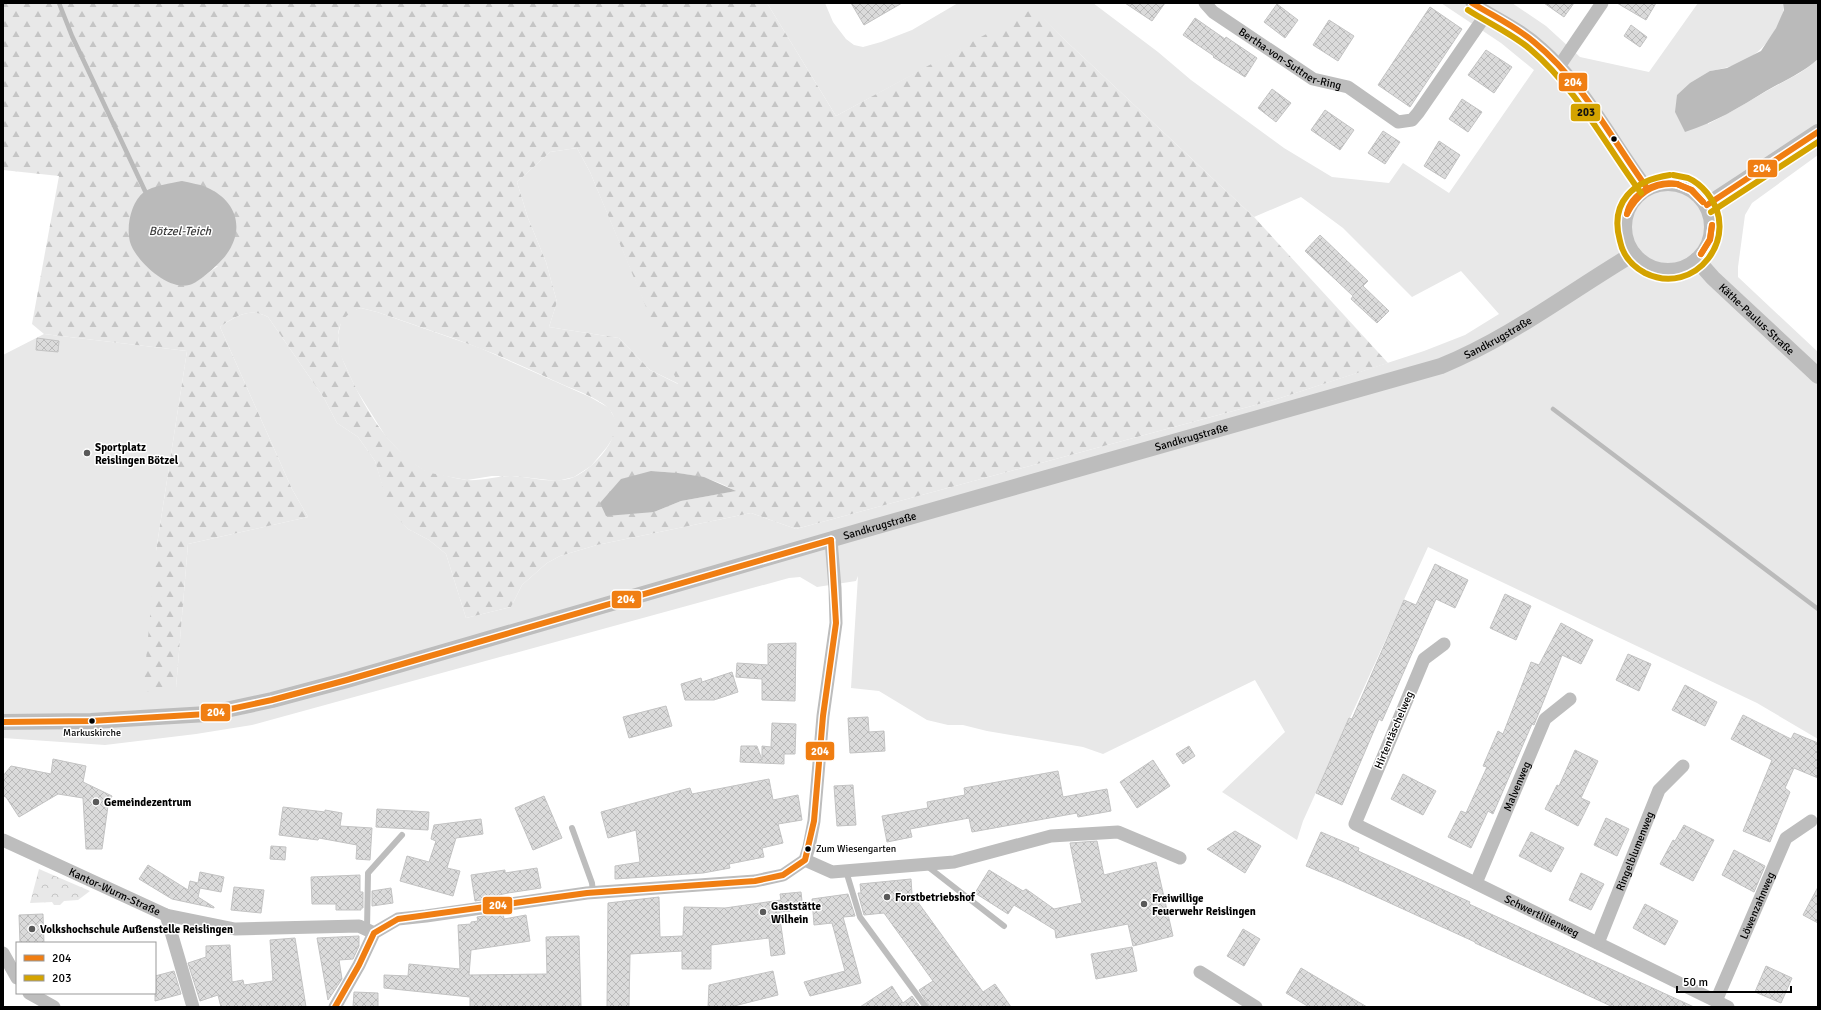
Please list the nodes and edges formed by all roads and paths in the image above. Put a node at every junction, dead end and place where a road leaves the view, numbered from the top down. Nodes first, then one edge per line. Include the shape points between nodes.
1 (1205, 3) edge
2 (1472, 3) edge
3 (1602, 3) edge
4 (1487, 13) junction
5 (1560, 66) junction
6 (1818, 132) edge
7 (1647, 188) junction
8 (1707, 205) junction
9 (1633, 254) junction
10 (1697, 260) junction
11 (1818, 376) edge
12 (831, 540) junction
13 (1444, 644) dead end
14 (1570, 699) dead end
15 (3, 722) edge
16 (1683, 766) dead end
17 (1811, 822) dead end
18 (1355, 824) joint
19 (572, 828) dead end
20 (402, 835) dead end
21 (3, 840) edge
22 (1180, 858) dead end
23 (805, 860) junction
24 (926, 864) junction
25 (846, 871) junction
26 (1476, 883) junction
27 (593, 892) junction
28 (166, 915) junction
29 (1004, 926) dead end
30 (371, 931) junction
31 (1598, 943) junction
32 (3, 953) edge
33 (1200, 972) dead end
34 (16, 976) edge
35 (30, 994) edge
36 (1716, 1001) junction
37 (1253, 1006) edge
38 (54, 1007) edge
39 (193, 1007) edge
40 (335, 1007) edge
41 (926, 1007) edge
42 (1728, 1007) edge

1 - 4 street, Bertha-von-Suttner-Ring via 1213,12 1313,79 1348,87 1398,122 1412,120 1418,113
2 - 4 street
3 - 5 street
4 - 5 street via 1522,33
5 - 7 street
6 - 8 street
7 - 8 street via 1671,183 1685,186 1698,194
7 - 9 street via 1629,207 1624,221 1625,236
8 - 10 street via 1712,222 1711,236 1706,249
9 - 10 street via 1653,268 1667,271 1678,270
9 - 12 street, Sandkrugstraße via 1495,341 1441,366
10 - 11 street, Käthe-Paulus-Straße
12 - 15 street, Sandkrugstraße via 272,700 207,714 92,721
12 - 23 street via 836,623 823,716 814,821
13 - 18 street, Hirtentäschelweg via 1424,659
14 - 26 street, Malvenweg via 1545,719
16 - 31 street, Ringelblumenweg via 1659,790
17 - 36 street, Löwenzahnweg via 1786,838
18 - 26 street, Schwertlilienweg
19 - 27 lane
20 - 30 lane via 368,873
21 - 28 street, Kantor-Wurm-Straße
22 - 24 street via 1118,832 1051,836 954,862
23 - 25 street via 832,872
23 - 27 street via 783,875 756,881
24 - 25 street
24 - 29 lane
25 - 41 lane via 860,917
26 - 31 street, Schwertlilienweg
27 - 30 street via 398,919
28 - 30 street, Kantor-Wurm-Straße via 235,929 359,926
28 - 39 street
30 - 40 street via 359,965
31 - 36 street, Schwertlilienweg
32 - 34 street
33 - 37 street
35 - 38 street
36 - 42 street, Schwertlilienweg

